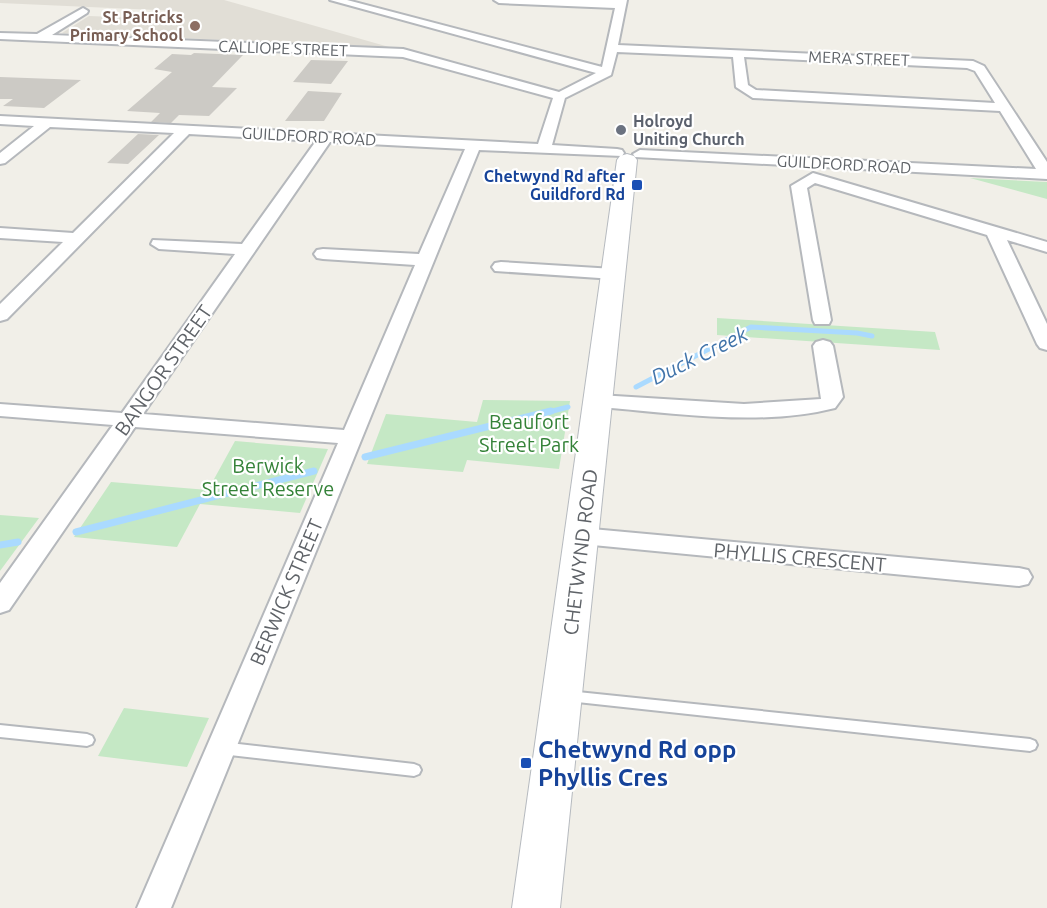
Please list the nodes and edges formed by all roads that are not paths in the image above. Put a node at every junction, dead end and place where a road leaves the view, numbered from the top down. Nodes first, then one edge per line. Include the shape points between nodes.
1 (335, 0) edge
2 (499, 0) edge
3 (621, 2) edge
4 (83, 11) dead end
5 (0, 36) edge
6 (40, 37) junction
7 (612, 48) junction
8 (738, 53) junction
9 (608, 72) junction
10 (561, 96) junction
11 (1003, 107) junction
12 (0, 120) edge
13 (46, 123) junction
14 (185, 130) junction
15 (326, 137) junction
16 (474, 145) junction
17 (544, 148) junction
18 (628, 156) junction
19 (0, 160) edge
20 (1047, 174) edge
21 (995, 232) junction
22 (0, 233) edge
23 (78, 238) junction
24 (159, 244) dead end
25 (1047, 247) edge
26 (248, 250) junction
27 (322, 254) dead end
28 (425, 260) junction
29 (501, 267) dead end
30 (614, 274) junction
31 (0, 315) edge
32 (822, 320) dead end
33 (1047, 344) edge
34 (823, 346) dead end
35 (599, 401) junction
36 (0, 410) edge
37 (129, 419) junction
38 (350, 437) junction
39 (581, 537) junction
40 (1019, 577) dead end
41 (0, 603) edge
42 (562, 695) junction
43 (0, 730) edge
44 (87, 740) dead end
45 (1030, 744) dead end
46 (220, 748) junction
47 (414, 770) dead end
48 (154, 908) edge
49 (536, 908) edge

1 - 9 street
2 - 3 street
3 - 7 street
4 - 6 street
5 - 6 street, CALLIOPE STREET
6 - 10 street, CALLIOPE STREET via 403,53
7 - 8 street, MERA STREET
7 - 9 street
8 - 11 street, MERA STREET via 969,64 980,69
8 - 11 street via 742,87 753,94
9 - 10 street
10 - 17 street
11 - 20 street, MERA STREET
12 - 13 street, GUILDFORD ROAD
13 - 14 street, GUILDFORD ROAD
13 - 19 street
14 - 15 street, GUILDFORD ROAD
14 - 23 street
15 - 16 street, GUILDFORD ROAD
15 - 26 street, BANGOR STREET
16 - 17 street, GUILDFORD ROAD
16 - 28 street, BERWICK STREET
17 - 18 street, GUILDFORD ROAD
18 - 20 street, GUILDFORD ROAD
18 - 30 street, CHETWYND ROAD
21 - 25 street
21 - 32 street via 813,178 799,186
21 - 33 street
22 - 23 street
23 - 31 street
24 - 26 street
26 - 37 street, BANGOR STREET
27 - 28 street
28 - 38 street, BERWICK STREET
29 - 30 street
30 - 35 street, CHETWYND ROAD
34 - 35 street via 833,397 828,404 747,409
35 - 39 street, CHETWYND ROAD
36 - 37 street
37 - 38 street
37 - 41 street, BANGOR STREET
38 - 46 street, BERWICK STREET
39 - 40 street, PHYLLIS CRESCENT
39 - 42 street, CHETWYND ROAD
42 - 45 lane
42 - 49 street, CHETWYND ROAD
43 - 44 lane
46 - 47 lane
46 - 48 street, BERWICK STREET

